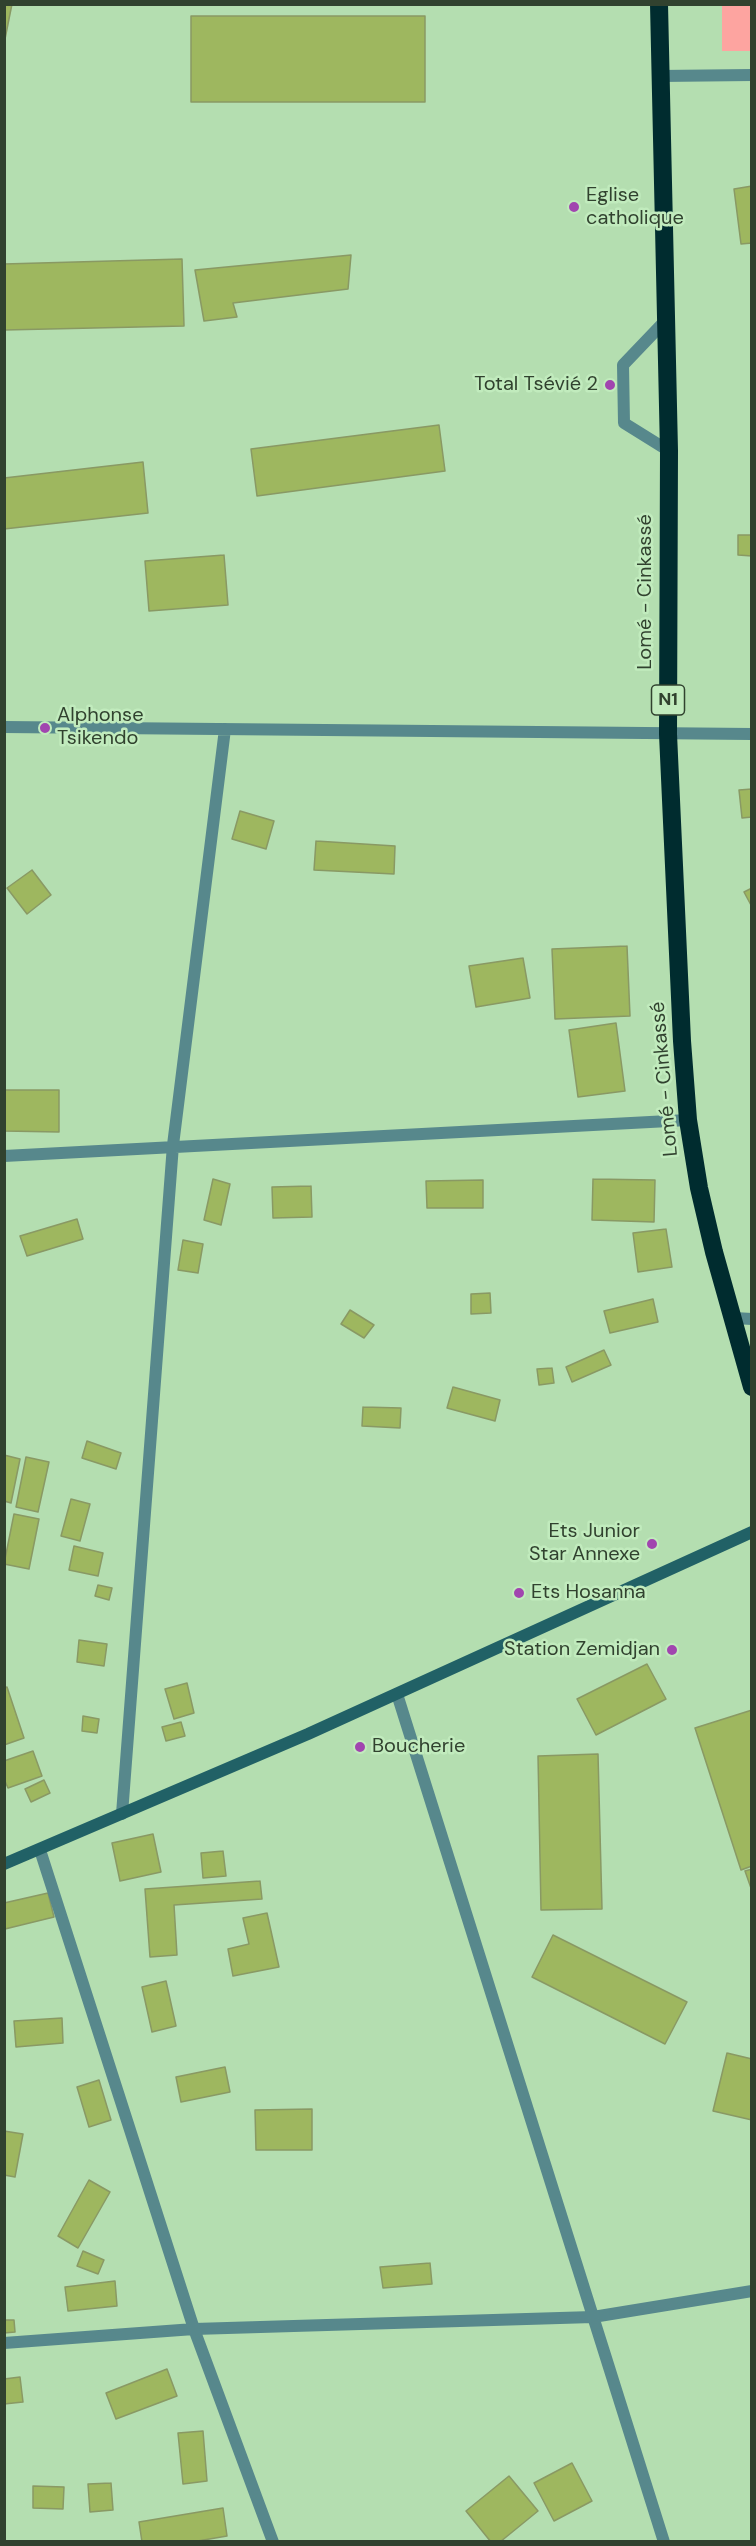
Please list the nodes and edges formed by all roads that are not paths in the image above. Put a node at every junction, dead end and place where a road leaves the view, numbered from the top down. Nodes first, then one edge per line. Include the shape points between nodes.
1 (659, 4) edge
2 (752, 75) edge
3 (660, 76) junction
4 (666, 320) junction
5 (669, 451) junction
6 (4, 727) edge
7 (225, 729) junction
8 (668, 734) junction
9 (752, 734) edge
10 (688, 1120) junction
11 (173, 1145) junction
12 (4, 1156) edge
13 (743, 1318) edge
14 (752, 1387) edge
15 (752, 1532) edge
16 (397, 1694) junction
17 (122, 1814) junction
18 (40, 1850) junction
19 (4, 1864) edge
20 (752, 2291) edge
21 (593, 2317) junction
22 (194, 2330) junction
23 (4, 2343) edge
24 (273, 2541) edge
25 (664, 2541) edge

1 - 3 highway, Lomé - Cinkassé / N1
2 - 3 street
3 - 4 highway, Lomé - Cinkassé / N1
4 - 5 highway, Lomé - Cinkassé / N1
4 - 5 street via 623,365 624,423
5 - 8 highway, Lomé - Cinkassé / N1
6 - 7 street
7 - 8 street
7 - 11 street
8 - 9 street
8 - 10 highway, Lomé - Cinkassé / N1
10 - 11 street
10 - 13 highway, Lomé - Cinkassé / N1 via 714,1252
11 - 12 street
11 - 17 street
13 - 14 highway, Lomé - Cinkassé / N1
15 - 16 main road
16 - 17 main road
16 - 21 street
17 - 18 main road
18 - 19 main road
18 - 22 street
20 - 21 street
21 - 22 street
21 - 25 street
22 - 23 street
22 - 24 street

